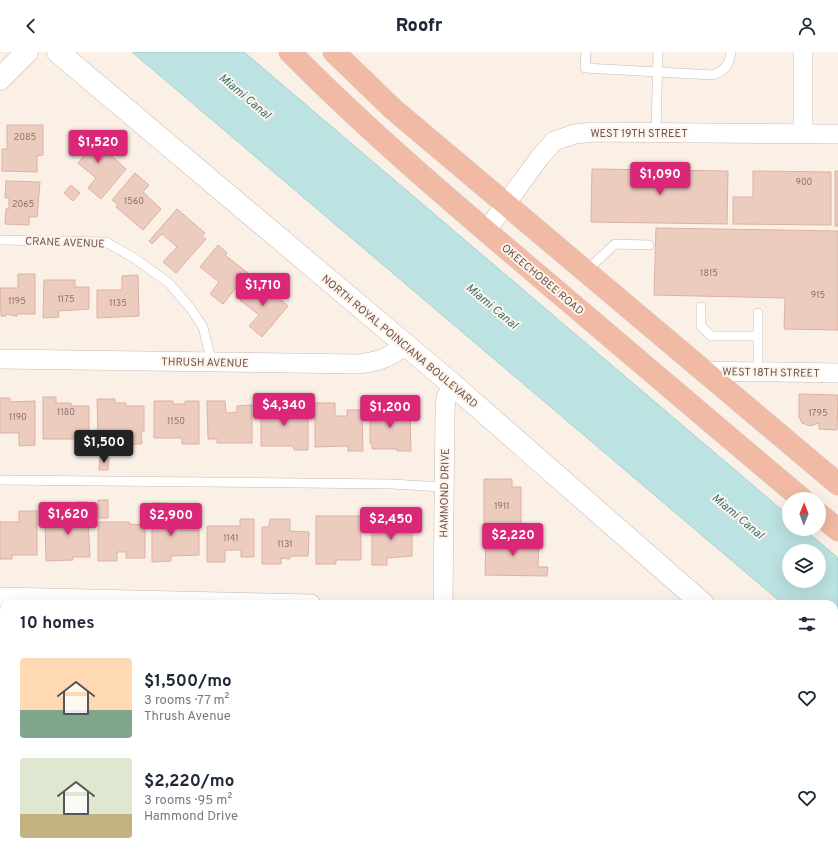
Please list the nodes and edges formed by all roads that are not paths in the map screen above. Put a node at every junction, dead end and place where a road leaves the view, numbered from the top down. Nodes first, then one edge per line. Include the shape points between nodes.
1 (27, 52) edge
2 (58, 52) edge
3 (290, 52) edge
4 (334, 52) edge
5 (586, 52) edge
6 (658, 52) edge
7 (730, 52) edge
8 (803, 52) edge
9 (658, 72) junction
10 (0, 79) edge
11 (656, 132) junction
12 (803, 133) junction
13 (838, 134) edge
14 (506, 204) junction
15 (486, 231) junction
16 (0, 240) edge
17 (649, 245) dead end
18 (586, 271) junction
19 (701, 307) dead end
20 (758, 313) dead end
21 (758, 336) junction
22 (404, 345) junction
23 (0, 359) edge
24 (212, 363) junction
25 (704, 371) junction
26 (758, 372) junction
27 (838, 373) edge
28 (452, 384) junction
29 (0, 480) edge
30 (838, 484) edge
31 (444, 487) junction
32 (794, 492) edge
33 (826, 520) edge
34 (838, 530) edge
35 (0, 597) edge
36 (134, 600) edge
37 (443, 600) edge
38 (698, 600) edge

1 - 10 street
2 - 22 street, NORTH ROYAL POINCIANA BOULEVARD
3 - 15 highway, OKEECHOBEE ROAD via 330,93
4 - 14 highway via 393,110
5 - 9 lane via 585,68
6 - 9 lane
7 - 9 lane via 730,62 724,71 713,75
8 - 12 street
9 - 11 lane
11 - 12 street, WEST 19TH STREET
11 - 14 street, WEST 19TH STREET via 581,133 554,141
12 - 13 street, WEST 19TH STREET
14 - 15 street, WEST 19TH STREET
14 - 18 highway
15 - 32 highway, OKEECHOBEE ROAD
16 - 24 lane, CRANE AVENUE via 106,242 134,258 169,283 191,308 203,327
17 - 18 lane via 615,244
18 - 25 highway
19 - 21 lane via 701,326 711,336
20 - 21 lane
21 - 26 lane
22 - 24 street, THRUSH AVENUE via 382,360 358,364
22 - 28 street, NORTH ROYAL POINCIANA BOULEVARD
23 - 24 street, THRUSH AVENUE
25 - 26 street, WEST 18TH STREET
25 - 30 highway
26 - 27 street, WEST 18TH STREET
28 - 31 street, HAMMOND DRIVE via 445,405
28 - 38 street, NORTH ROYAL POINCIANA BOULEVARD
29 - 31 lane via 391,484
31 - 37 street, HAMMOND DRIVE
33 - 34 highway
35 - 36 street

